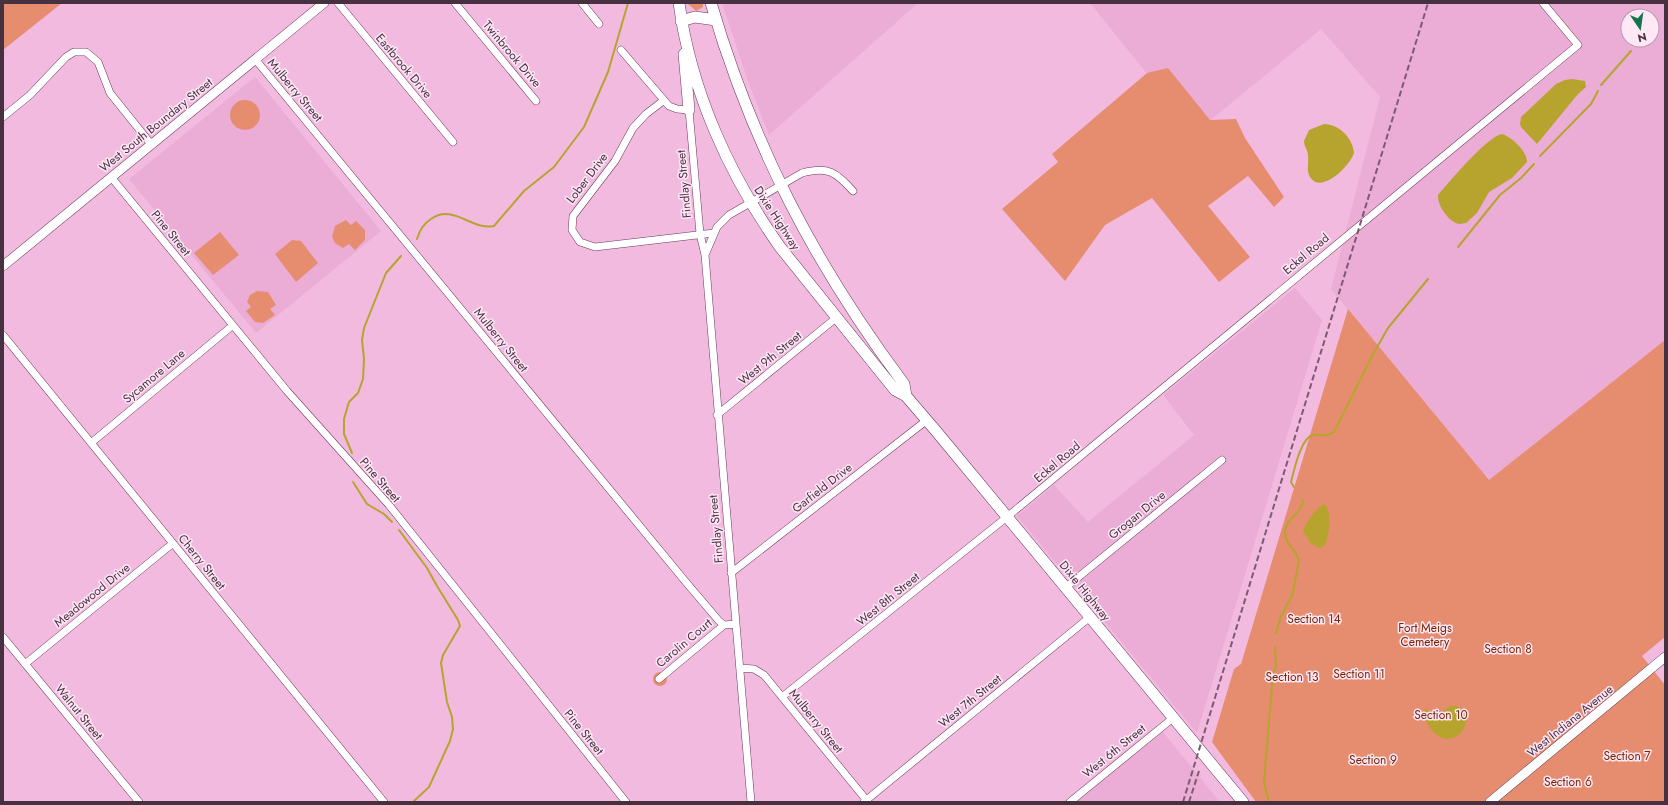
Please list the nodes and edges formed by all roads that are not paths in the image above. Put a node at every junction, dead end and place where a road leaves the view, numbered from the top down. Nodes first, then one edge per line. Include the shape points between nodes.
1 (324, 3) edge
2 (338, 3) edge
3 (455, 3) edge
4 (582, 3) edge
5 (679, 3) edge
6 (711, 3) edge
7 (1543, 3) edge
8 (716, 20) junction
9 (682, 21) junction
10 (599, 24) dead end
11 (621, 50) dead end
12 (255, 59) junction
13 (536, 101) dead end
14 (663, 101) junction
15 (689, 110) junction
16 (3, 118) edge
17 (453, 142) dead end
18 (151, 144) junction
19 (111, 177) junction
20 (780, 185) junction
21 (853, 191) dead end
22 (751, 202) junction
23 (714, 233) junction
24 (700, 234) junction
25 (705, 255) junction
26 (4, 264) edge
27 (836, 318) junction
28 (232, 326) junction
29 (3, 336) edge
30 (906, 396) junction
31 (718, 415) junction
32 (927, 420) junction
33 (91, 443) junction
34 (1222, 460) dead end
35 (1007, 517) junction
36 (172, 544) junction
37 (731, 573) junction
38 (1066, 588) junction
39 (1090, 617) junction
40 (736, 624) junction
41 (724, 625) junction
42 (3, 637) edge
43 (1665, 658) edge
44 (25, 664) junction
45 (740, 668) junction
46 (659, 679) dead end
47 (782, 698) junction
48 (1173, 718) junction
49 (866, 801) edge
50 (139, 802) edge
51 (384, 802) edge
52 (626, 802) edge
53 (751, 802) edge
54 (1070, 802) edge
55 (1243, 802) edge
56 (1490, 802) edge

1 - 12 street, West South Boundary Street
2 - 17 street, Eastbrook Drive
3 - 13 street, Twinbrook Drive
4 - 10 street
5 - 9 main road, Dixie Highway
6 - 8 main road, Dixie Highway
7 - 35 street, Eckel Road via 1578,45
8 - 9 main road via 695,17
8 - 20 main road, Dixie Highway via 747,110
9 - 15 main road
9 - 22 main road, Dixie Highway via 690,57 709,117
11 - 14 street
12 - 18 street, West South Boundary Street
12 - 41 street, Mulberry Street via 636,523
14 - 15 street via 673,108
14 - 24 street, Lober Drive via 633,128 615,161 573,216 572,230 580,242 595,247
15 - 24 street, Findlay Street
16 - 18 street via 30,95 66,57 74,52 86,52 95,57 110,93
18 - 19 street, West South Boundary Street
19 - 26 street, West South Boundary Street
19 - 28 street, Pine Street
20 - 21 street, Findlay Street via 802,173 823,170 839,176
20 - 22 street, Findlay Street
20 - 30 main road, Dixie Highway via 818,258 904,384
22 - 23 street, Findlay Street via 729,215
22 - 27 main road, Dixie Highway via 780,247
23 - 24 street, Lober Drive
23 - 25 street, Findlay Street
24 - 25 street, Findlay Street
25 - 31 street, Findlay Street
27 - 30 main road, Dixie Highway via 895,390
27 - 31 street, West 9th Street
28 - 33 street, Sycamore Lane
28 - 52 street, Pine Street via 389,505
29 - 33 street, Cherry Street
30 - 32 main road, Dixie Highway
31 - 37 street, Findlay Street
32 - 35 main road, Dixie Highway
32 - 37 street, Garfield Drive
33 - 36 street, Cherry Street
34 - 38 street, Grogan Drive
35 - 38 main road, Dixie Highway
35 - 47 street, West 8th Street
36 - 44 street, Meadowood Drive
36 - 51 street, Cherry Street
37 - 40 street, Findlay Street
38 - 39 main road, Dixie Highway
39 - 48 main road, Dixie Highway
39 - 49 street, West 7th Street
40 - 41 street
40 - 45 street, Findlay Street
41 - 46 street, Carolin Court
42 - 44 street, Walnut Street
43 - 56 street, West Indiana Avenue
44 - 50 street, Walnut Street
45 - 47 street, Mulberry Street via 760,671
45 - 53 street, Findlay Street
47 - 49 street, Mulberry Street
48 - 54 street, West 6th Street
48 - 55 main road, Dixie Highway

